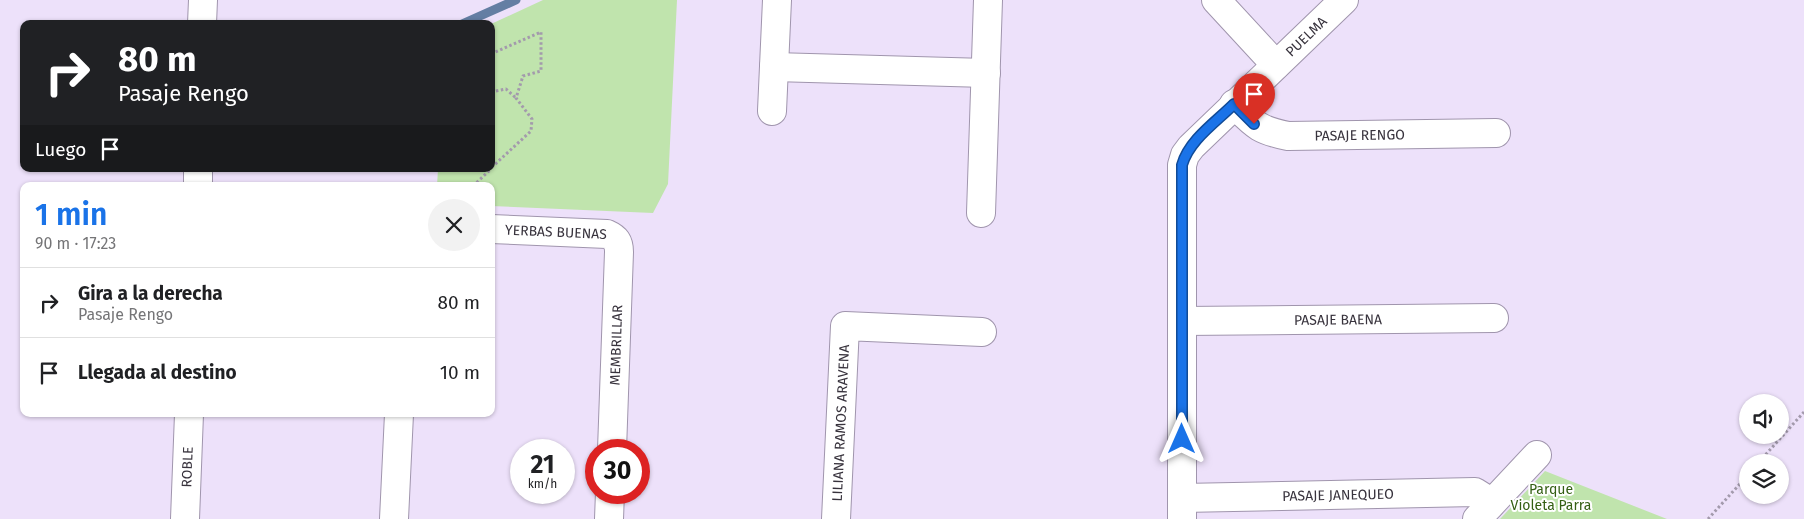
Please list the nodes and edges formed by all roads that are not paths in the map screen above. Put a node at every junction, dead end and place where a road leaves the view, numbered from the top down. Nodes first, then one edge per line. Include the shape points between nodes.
1 (203, 0) edge
2 (777, 0) edge
3 (988, 0) edge
4 (1216, 0) edge
5 (1344, 0) edge
6 (202, 20) edge
7 (1276, 65) junction
8 (774, 67) junction
9 (986, 73) junction
10 (1234, 104) junction
11 (772, 111) dead end
12 (1496, 133) dead end
13 (981, 213) dead end
14 (495, 229) edge
15 (617, 241) joint
16 (1494, 318) dead end
17 (1182, 321) junction
18 (982, 332) dead end
19 (189, 417) edge
20 (399, 417) edge
21 (612, 439) edge
22 (1537, 455) dead end
23 (610, 504) edge
24 (1182, 509) edge
25 (1484, 512) edge
26 (185, 519) edge
27 (394, 519) edge
28 (609, 519) edge
29 (836, 519) edge

1 - 6 street
2 - 8 street
3 - 9 street
4 - 7 street
5 - 7 street, PUELMA
7 - 10 street, PUELMA
8 - 9 street
8 - 11 street
9 - 13 street
10 - 12 street, PASAJE RENGO via 1267,132 1288,136
10 - 17 street, PUELMA via 1191,147 1182,165
14 - 15 street, YERBAS BUENAS via 606,234
15 - 21 street, MEMBRILLAR
16 - 17 street, PASAJE BAENA
17 - 24 street, PUELMA
18 - 29 street, LILIANA RAMOS ARAVENA via 845,326
19 - 26 street, ROBLE
20 - 27 street
22 - 25 street
23 - 28 street
24 - 25 street, PASAJE JANEQUEO via 1475,492 1483,497

